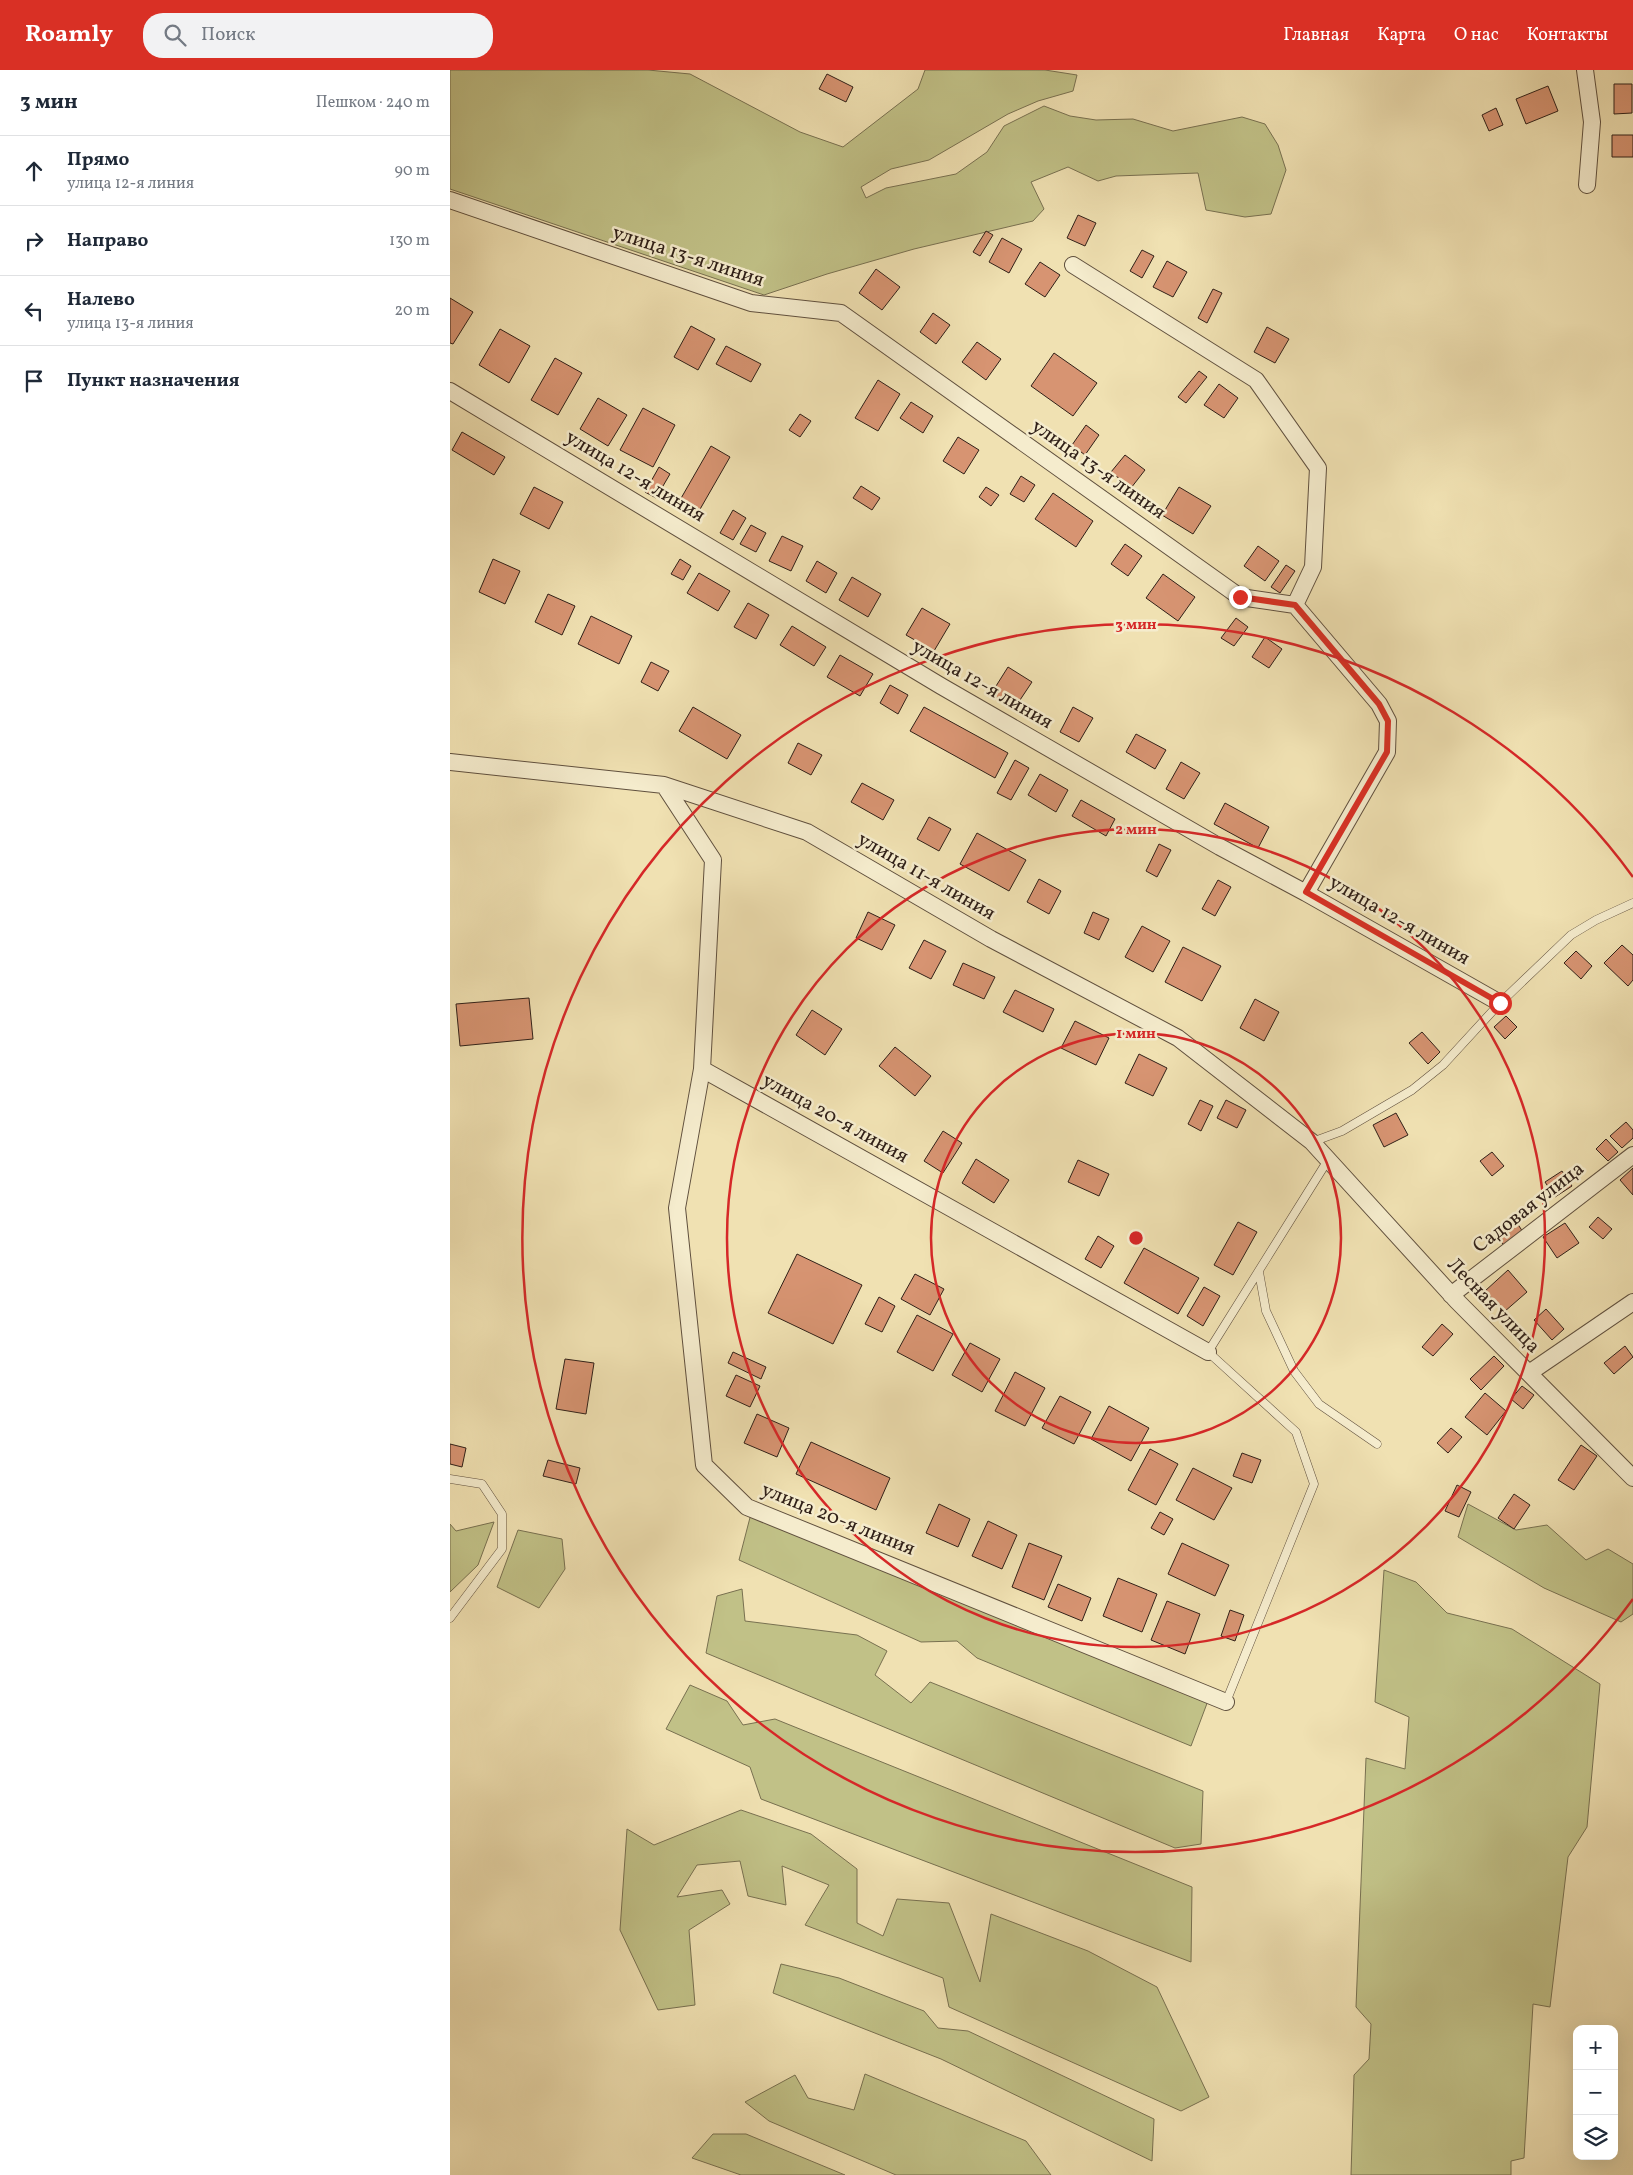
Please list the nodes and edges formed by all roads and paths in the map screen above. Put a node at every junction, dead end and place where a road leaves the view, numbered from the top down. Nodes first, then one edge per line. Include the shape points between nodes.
1 (1585, 70) edge
2 (1587, 185) dead end
3 (450, 200) edge
4 (1073, 265) dead end
5 (450, 391) edge
6 (1295, 605) junction
7 (450, 762) edge
8 (664, 785) junction
9 (1306, 892) junction
10 (1633, 903) edge
11 (1500, 1003) junction
12 (702, 1069) junction
13 (1312, 1142) junction
14 (1633, 1155) edge
15 (1328, 1160) junction
16 (1259, 1272) junction
17 (1451, 1295) junction
18 (1633, 1302) edge
19 (1208, 1352) junction
20 (1528, 1373) junction
21 (1377, 1444) dead end
22 (1633, 1478) edge
23 (450, 1479) edge
24 (450, 1618) edge
25 (1226, 1702) joint

1 - 2 street via 1592,122
3 - 6 street, улица 13-я линия via 751,303 841,313 1240,597
4 - 6 street via 1256,380 1318,468 1313,567
5 - 9 street, улица 12-я линия via 941,686 1220,847
6 - 9 street via 1379,704 1388,721 1387,752
7 - 8 street, улица 11-я линия
8 - 12 street, улица 20-я линия via 712,860
8 - 13 street, улица 11-я линия via 807,832 991,939 1178,1038
9 - 11 street, улица 12-я линия
10 - 11 lane via 1572,935
11 - 13 lane via 1443,1065 1412,1090 1342,1131
12 - 19 street, улица 20-я линия
12 - 25 street, улица 20-я линия via 677,1208 704,1465 747,1507
13 - 15 street, улица 11-я линия
14 - 17 street, Садовая улица
15 - 16 lane
15 - 17 street, Лесная улица
16 - 19 lane
16 - 21 lane via 1266,1310 1294,1371 1319,1404
17 - 20 street, Лесная улица
18 - 20 street
19 - 25 lane via 1296,1432 1314,1484
20 - 22 street, Лесная улица
23 - 24 lane via 482,1484 502,1514 502,1549

